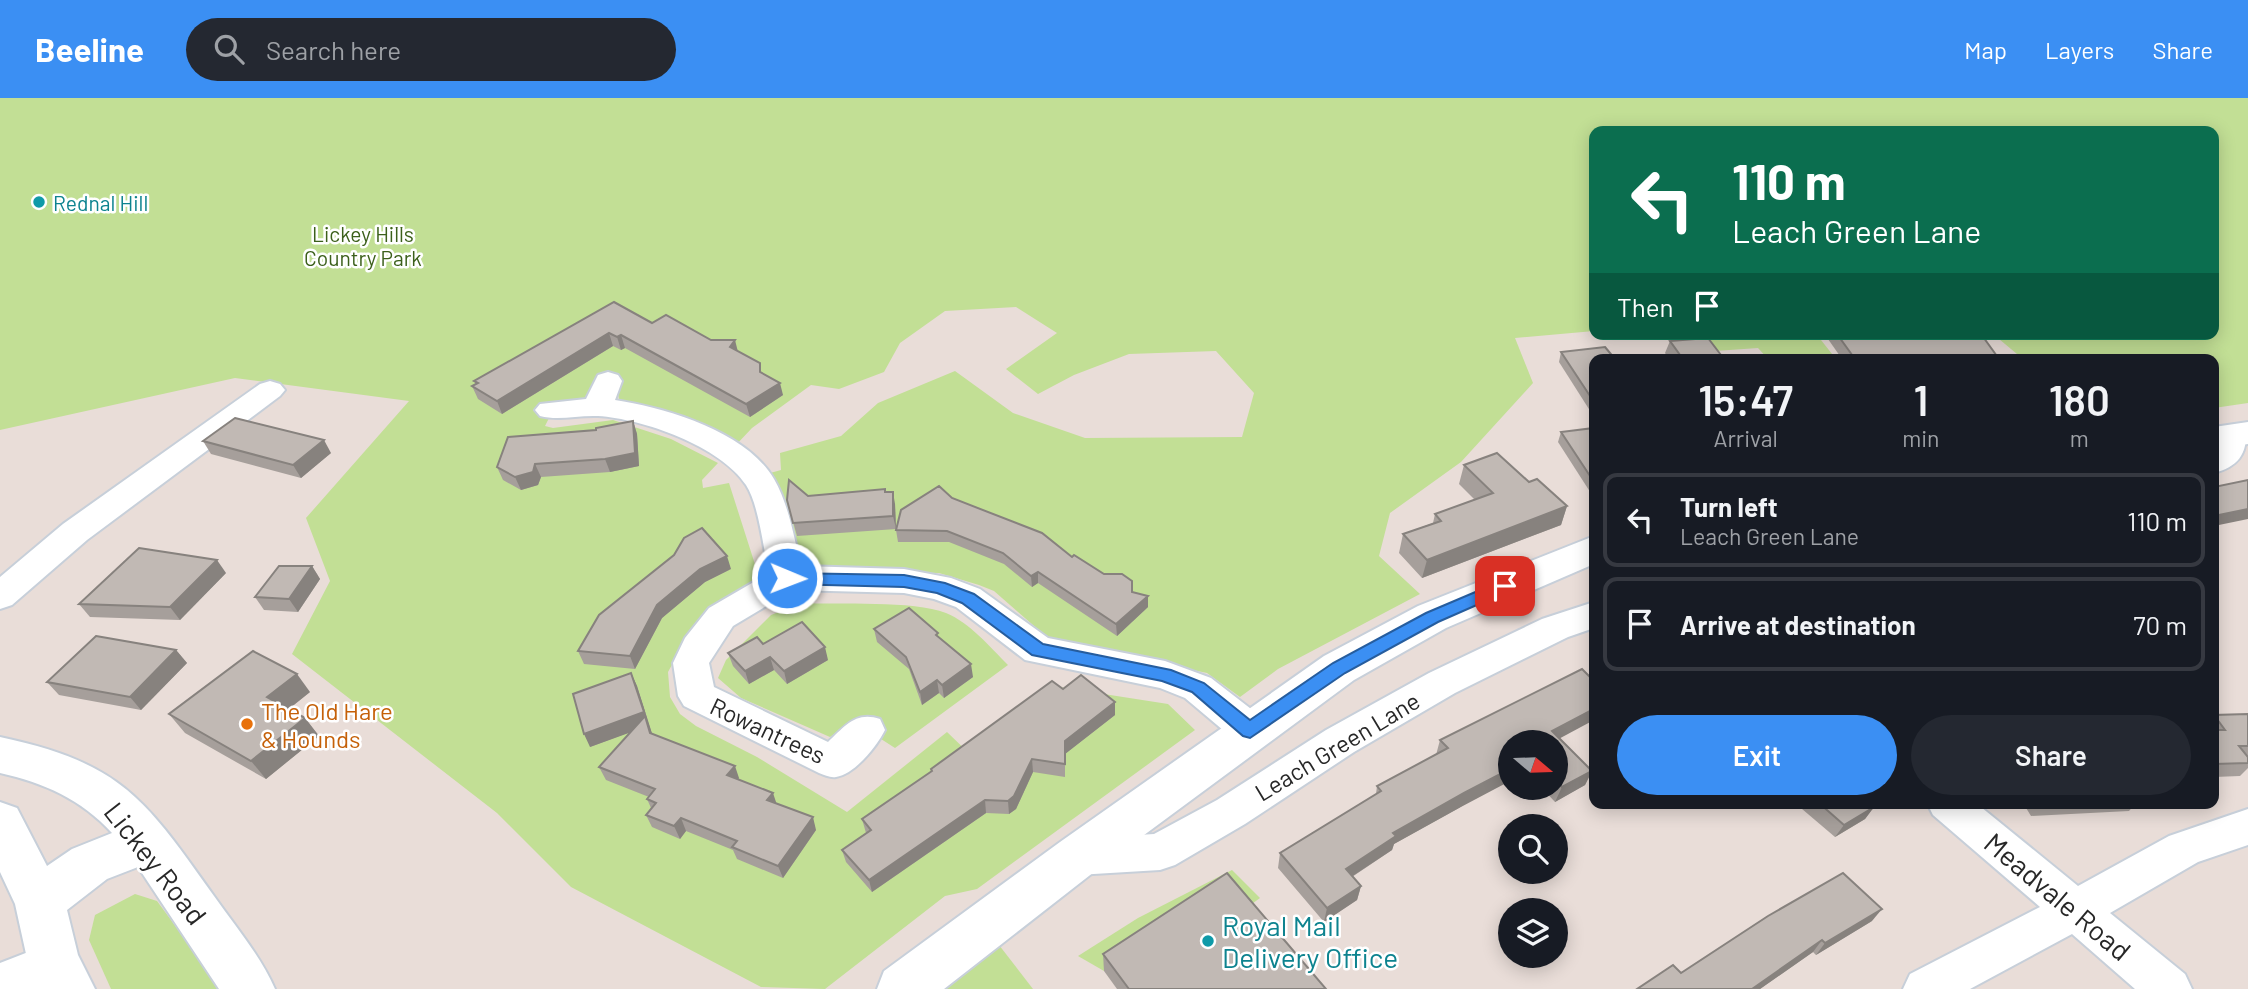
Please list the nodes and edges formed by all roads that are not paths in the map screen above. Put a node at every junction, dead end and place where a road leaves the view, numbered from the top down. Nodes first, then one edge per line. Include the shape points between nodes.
1 (270, 390) dead end
2 (550, 410) dead end
3 (2232, 435) edge
4 (2219, 461) edge
5 (1589, 551) edge
6 (787, 578) junction
7 (0, 596) edge
8 (1589, 617) edge
9 (866, 730) dead end
10 (1250, 730) junction
11 (0, 754) edge
12 (1954, 809) edge
13 (0, 822) edge
14 (2248, 827) edge
15 (149, 844) junction
16 (1077, 857) junction
17 (40, 903) junction
18 (2076, 910) junction
19 (61, 976) edge
20 (0, 985) edge
21 (249, 989) edge
22 (903, 989) edge
23 (1926, 989) edge
24 (2169, 989) edge

1 - 7 street via 75,532
2 - 6 street via 603,394 625,410 683,428 729,452 761,482
3 - 4 street via 2234,454
5 - 10 street via 1432,617 1339,668
6 - 9 street, Rowantrees via 721,617 691,663 697,696 833,762
6 - 10 street via 904,581 939,587 968,598 1038,650 1164,675 1198,688
8 - 16 street, Leach Green Lane via 1555,628 1442,683 1160,852
10 - 16 street
11 - 15 street, Lickey Road via 39,765 97,791 118,807
12 - 18 street, Meadvale Road
13 - 17 street
14 - 18 street via 2184,849
15 - 17 street via 87,863
15 - 21 street, Lickey Road
16 - 22 street
17 - 19 street
18 - 23 street
18 - 24 street, Meadvale Road
19 - 20 street

